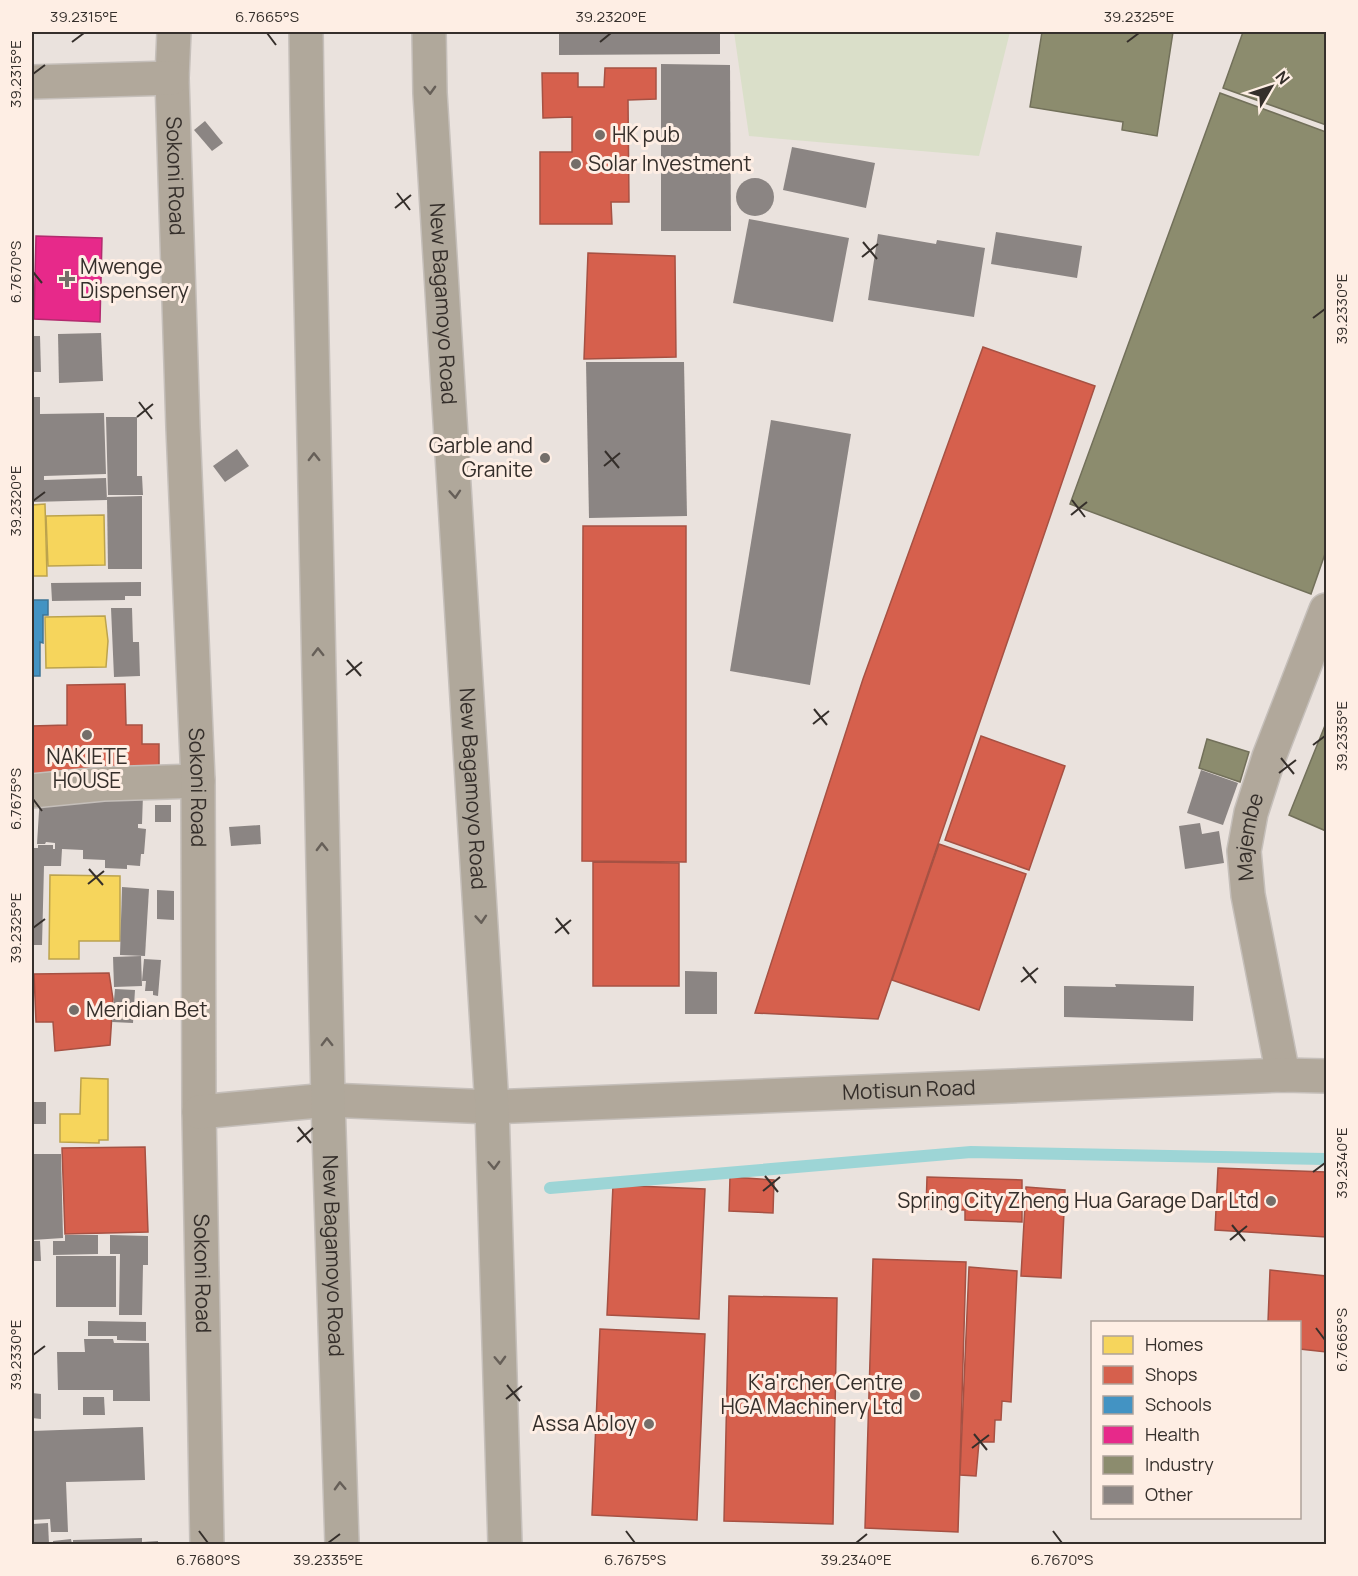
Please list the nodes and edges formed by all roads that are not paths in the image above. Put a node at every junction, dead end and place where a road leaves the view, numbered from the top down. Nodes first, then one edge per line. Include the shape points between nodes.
1 (174, 32) edge
2 (306, 32) edge
3 (429, 32) edge
4 (172, 78) junction
5 (32, 82) edge
6 (1326, 610) edge
7 (198, 781) junction
8 (32, 791) edge
9 (1283, 1075) junction
10 (1326, 1076) edge
11 (328, 1100) junction
12 (492, 1107) junction
13 (199, 1112) junction
14 (207, 1545) edge
15 (342, 1545) edge
16 (505, 1545) edge

1 - 4 street, Sokoni Road
11 -> 2 highway, New Bagamoyo Road
3 -> 12 highway, New Bagamoyo Road
4 - 5 street
4 - 7 street, Sokoni Road
6 - 9 street, Majembe via 1269,757 1251,813 1244,851 1248,895
7 - 8 street
7 - 13 street, Sokoni Road
9 - 10 street, Motisun Road
9 - 12 street, Motisun Road
11 - 12 street, Motisun Road
11 - 13 street, Motisun Road
15 -> 11 highway, New Bagamoyo Road
12 -> 16 highway, New Bagamoyo Road
13 - 14 street, Sokoni Road

